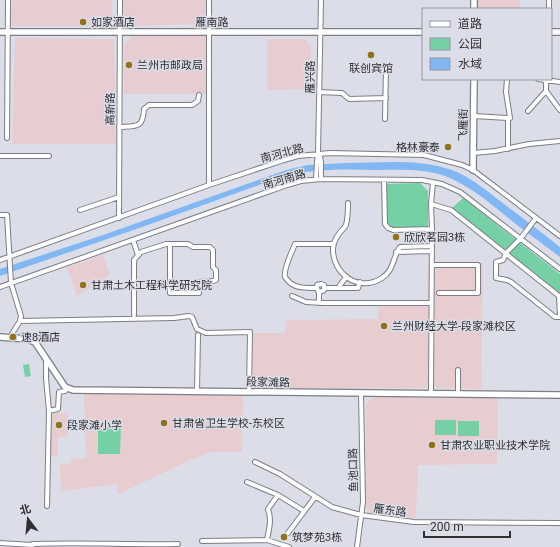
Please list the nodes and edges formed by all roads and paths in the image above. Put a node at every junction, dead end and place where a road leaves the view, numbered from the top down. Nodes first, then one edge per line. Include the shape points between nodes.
1 (8, 0) edge
2 (120, 0) edge
3 (209, 0) edge
4 (321, 0) edge
5 (0, 32) edge
6 (8, 32) junction
7 (120, 32) junction
8 (210, 32) junction
9 (320, 32) junction
10 (422, 32) edge
11 (386, 67) dead end
12 (474, 80) edge
13 (508, 80) edge
14 (542, 80) edge
15 (546, 81) junction
16 (560, 82) edge
17 (546, 91) junction
18 (319, 92) junction
19 (199, 95) dead end
20 (386, 98) junction
21 (560, 110) edge
22 (528, 111) dead end
23 (474, 116) junction
24 (508, 118) junction
25 (385, 119) dead end
26 (119, 127) junction
27 (7, 138) dead end
28 (560, 141) edge
29 (508, 149) junction
30 (318, 153) junction
31 (473, 153) junction
32 (0, 156) edge
33 (49, 156) dead end
34 (473, 170) junction
35 (319, 177) junction
36 (384, 180) junction
37 (433, 182) junction
38 (209, 185) junction
39 (119, 197) junction
40 (348, 203) dead end
41 (431, 204) junction
42 (80, 210) dead end
43 (0, 215) edge
44 (119, 218) junction
45 (536, 218) junction
46 (432, 229) junction
47 (560, 236) edge
48 (521, 238) junction
49 (133, 240) junction
50 (170, 244) junction
51 (334, 244) junction
52 (432, 246) junction
53 (432, 251) junction
54 (396, 252) junction
55 (506, 253) junction
56 (138, 254) junction
57 (0, 260) edge
58 (10, 260) junction
59 (432, 265) junction
60 (560, 269) edge
61 (346, 277) junction
62 (360, 282) junction
63 (11, 283) junction
64 (0, 287) edge
65 (324, 288) junction
66 (338, 288) junction
67 (318, 290) junction
68 (439, 293) dead end
69 (292, 296) dead end
70 (319, 303) junction
71 (431, 303) junction
72 (134, 315) dead end
73 (20, 321) junction
74 (198, 335) dead end
75 (0, 337) edge
76 (10, 337) junction
77 (46, 360) junction
78 (458, 370) dead end
79 (68, 388) junction
80 (197, 391) junction
81 (249, 392) junction
82 (361, 393) junction
83 (431, 394) junction
84 (458, 394) junction
85 (560, 395) edge
86 (49, 411) junction
87 (255, 462) dead end
88 (247, 482) dead end
89 (278, 495) junction
90 (315, 497) junction
91 (47, 506) dead end
92 (304, 511) junction
93 (362, 515) junction
94 (560, 523) edge
95 (288, 533) dead end
96 (267, 540) junction
97 (202, 541) dead end
98 (0, 543) edge
99 (178, 544) dead end
100 (289, 547) edge
101 (357, 547) edge

1 - 6 street
2 - 7 street, 高新路
3 - 8 street
4 - 9 street, 雁兴路
5 - 6 main road, 雁南路
6 - 7 main road, 雁南路
6 - 27 street
7 - 8 main road, 雁南路
7 - 26 street, 高新路
8 - 9 main road, 雁南路
8 - 38 street
9 - 10 main road, 雁南路
9 - 18 street, 雁兴路
11 - 20 street
12 - 23 main road, 飞雁街
13 - 24 street
14 - 15 street
15 - 16 street
15 - 17 street
17 - 21 street
17 - 22 street
18 - 20 street via 342,93 349,99
18 - 30 street, 雁兴路
19 - 26 street via 198,100 192,105 149,105 144,109 141,124 135,127
20 - 25 street
23 - 24 street
23 - 31 main road, 飞雁街
24 - 29 street
26 - 39 street, 高新路
28 - 29 street
29 - 31 street
30 - 34 street, 南河北路 via 424,156 442,159
30 - 35 street, 雁兴路
30 - 38 street, 南河北路 via 284,160
31 - 34 main road, 飞雁街
32 - 33 street
34 - 45 street, 南河北路
35 - 36 street, 南河南路
35 - 49 street, 南河南路 via 287,185
36 - 37 street, 南河南路
36 - 46 street via 386,226 393,230
37 - 41 street
37 - 48 street, 南河南路 via 460,192
38 - 44 street, 南河北路
39 - 42 street
39 - 44 street, 高新路
40 - 51 street via 346,226
41 - 46 street
41 - 55 street via 451,210
43 - 58 street via 7,215
44 - 58 street, 南河北路
45 - 47 street, 南河北路
45 - 48 street
46 - 52 street
48 - 55 street
48 - 60 street, 南河南路
49 - 56 street
49 - 63 street, 南河南路
50 - 50 street via 211,248 216,280 200,282 199,293 170,293
50 - 56 street
51 - 61 street via 333,256 336,266
51 - 67 street via 295,244 285,268 285,277 291,285
52 - 53 street
52 - 54 street via 400,247
53 - 54 street
53 - 59 street
54 - 62 street via 389,271 381,278 372,282
55 - 55 street via 559,296 560,317 555,317 511,282 496,278 496,262 503,260
56 - 72 street via 134,260
57 - 58 street, 南河北路
58 - 63 street
59 - 68 street via 478,265 478,293
59 - 71 street
61 - 62 street
61 - 66 street
62 - 66 street via 358,288
63 - 64 street, 南河南路
63 - 73 street via 20,310
65 - 66 street
65 - 67 street via 323,291
65 - 67 street via 324,285 317,285
67 - 70 street
69 - 70 street via 306,302
70 - 71 street
71 - 83 street
73 - 76 street
73 - 81 street via 189,316 192,317 197,329 206,333 250,332
74 - 80 street
75 - 76 main road
76 - 77 main road via 35,342
77 - 79 main road
77 - 86 street
78 - 84 street
79 - 80 main road, 段家滩路
79 - 86 street via 59,392 58,409
80 - 81 main road, 段家滩路
81 - 82 main road, 段家滩路
82 - 83 main road, 段家滩路
82 - 93 street, 鱼池口路
83 - 84 main road, 段家滩路
84 - 85 main road, 段家滩路
86 - 91 street
87 - 90 street via 280,474
88 - 89 street
89 - 92 street
89 - 96 street via 268,509 270,527
90 - 92 street
90 - 93 street via 332,507
92 - 95 street
93 - 94 street, 雁东路 via 414,522
93 - 101 street, 鱼池口路
96 - 97 street
96 - 100 street
98 - 99 street

